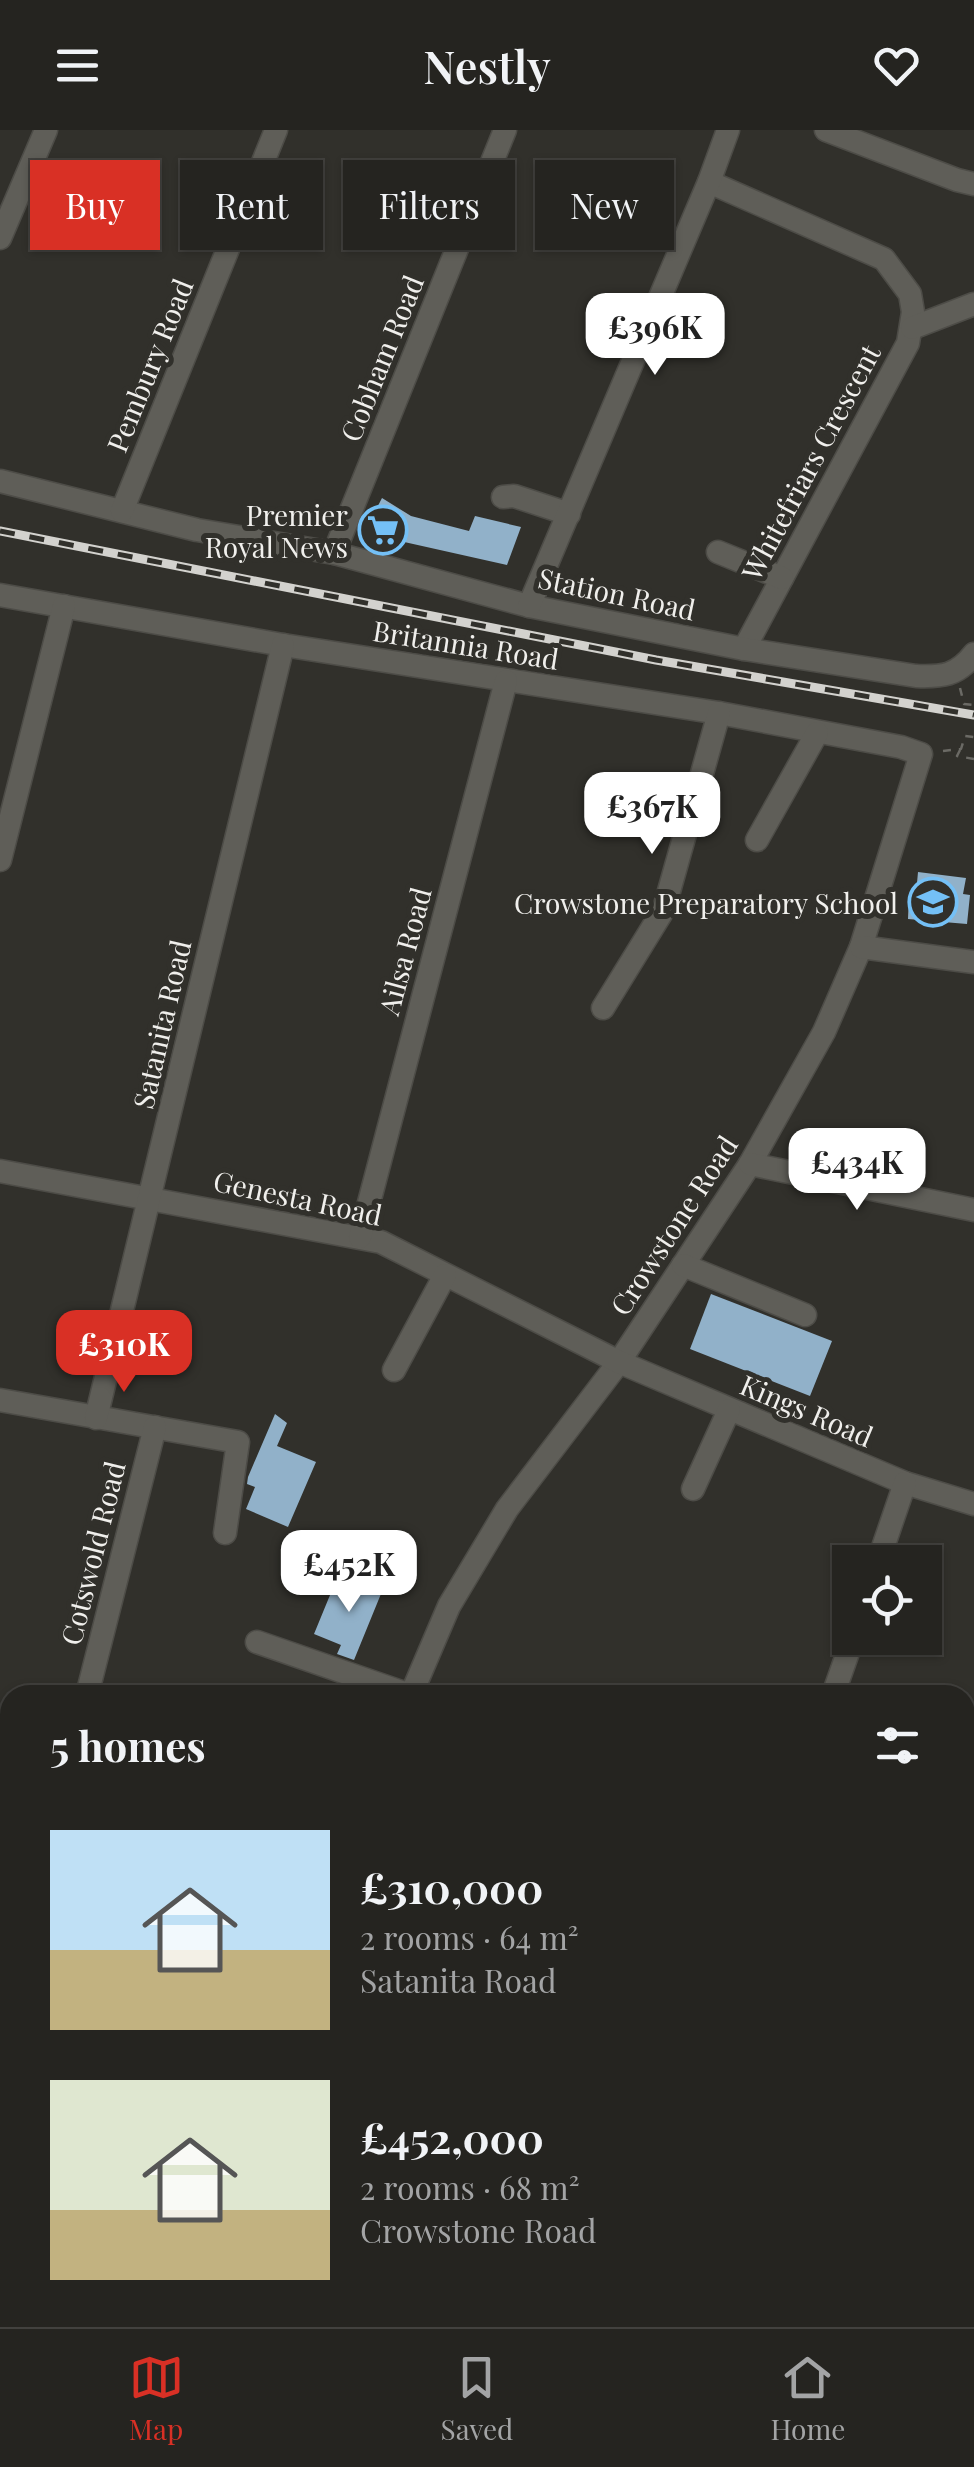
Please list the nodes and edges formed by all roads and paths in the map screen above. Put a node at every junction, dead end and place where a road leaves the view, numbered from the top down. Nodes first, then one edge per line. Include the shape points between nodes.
1 (46, 130) edge
2 (276, 130) edge
3 (505, 130) edge
4 (728, 130) edge
5 (826, 130) edge
6 (709, 182) junction
7 (974, 184) edge
8 (0, 238) edge
9 (974, 304) edge
10 (912, 328) junction
11 (0, 481) edge
12 (503, 497) dead end
13 (122, 511) junction
14 (569, 514) junction
15 (718, 552) dead end
16 (334, 553) junction
17 (782, 578) junction
18 (0, 595) edge
19 (64, 606) junction
20 (530, 606) junction
21 (283, 645) junction
22 (744, 649) junction
23 (974, 654) edge
24 (506, 681) junction
25 (964, 704) dead end
26 (974, 704) edge
27 (719, 714) junction
28 (817, 733) junction
29 (974, 736) edge
30 (961, 749) junction
31 (921, 754) junction
32 (974, 759) edge
33 (758, 840) dead end
34 (0, 860) edge
35 (862, 947) junction
36 (974, 962) edge
37 (602, 1008) dead end
38 (750, 1164) junction
39 (0, 1171) edge
40 (150, 1198) junction
41 (974, 1210) edge
42 (360, 1237) junction
43 (683, 1265) junction
44 (445, 1275) junction
45 (805, 1316) dead end
46 (619, 1362) junction
47 (394, 1370) dead end
48 (0, 1400) edge
49 (729, 1410) junction
50 (96, 1418) junction
51 (155, 1427) junction
52 (904, 1483) junction
53 (693, 1489) dead end
54 (974, 1504) edge
55 (225, 1533) dead end
56 (884, 1545) edge
57 (256, 1642) dead end
58 (847, 1655) edge
59 (90, 1685) edge
60 (381, 1685) edge
61 (414, 1685) edge
62 (837, 1685) edge

1 - 8 street
2 - 13 street, Pembury Road
3 - 16 street, Cobham Road
4 - 6 street
5 - 7 street
6 - 10 street, Whitefriars Crescent via 884,260 910,294
6 - 14 street
9 - 10 street
10 - 17 street, Whitefriars Crescent
11 - 13 street, Station Road
12 - 14 street
13 - 16 street, Station Road
14 - 20 street
15 - 17 street
16 - 20 street, Station Road
17 - 22 street, Whitefriars Crescent
18 - 19 street, Britannia Road
19 - 21 street, Britannia Road
19 - 34 street
20 - 22 street, Station Road
21 - 24 street, Britannia Road
21 - 40 street, Satanita Road
22 - 23 street, Station Road via 944,678
24 - 27 street, Britannia Road
24 - 42 street, Ailsa Road
25 - 26 path
27 - 28 street, Britannia Road
27 - 37 street via 664,909
28 - 31 street, Britannia Road
28 - 33 street
29 - 30 path via 965,736
30 - 31 path
30 - 32 path via 957,756
31 - 35 street, Crowstone Road
35 - 36 street
35 - 38 street, Crowstone Road via 824,1032
38 - 41 street
38 - 43 street, Crowstone Road
39 - 40 street, Genesta Road
40 - 42 street, Genesta Road
40 - 50 street, Satanita Road
42 - 44 street, Genesta Road
43 - 45 street
43 - 46 street, Crowstone Road
44 - 46 street, Genesta Road
44 - 47 street
46 - 49 street, Kings Road
46 - 61 street, Crowstone Road via 506,1509
48 - 50 street
49 - 52 street, Kings Road
49 - 53 street
50 - 51 street
51 - 55 street via 238,1442
51 - 59 street, Cotswold Road
52 - 54 street, Kings Road
52 - 56 street
57 - 60 street
58 - 62 street

